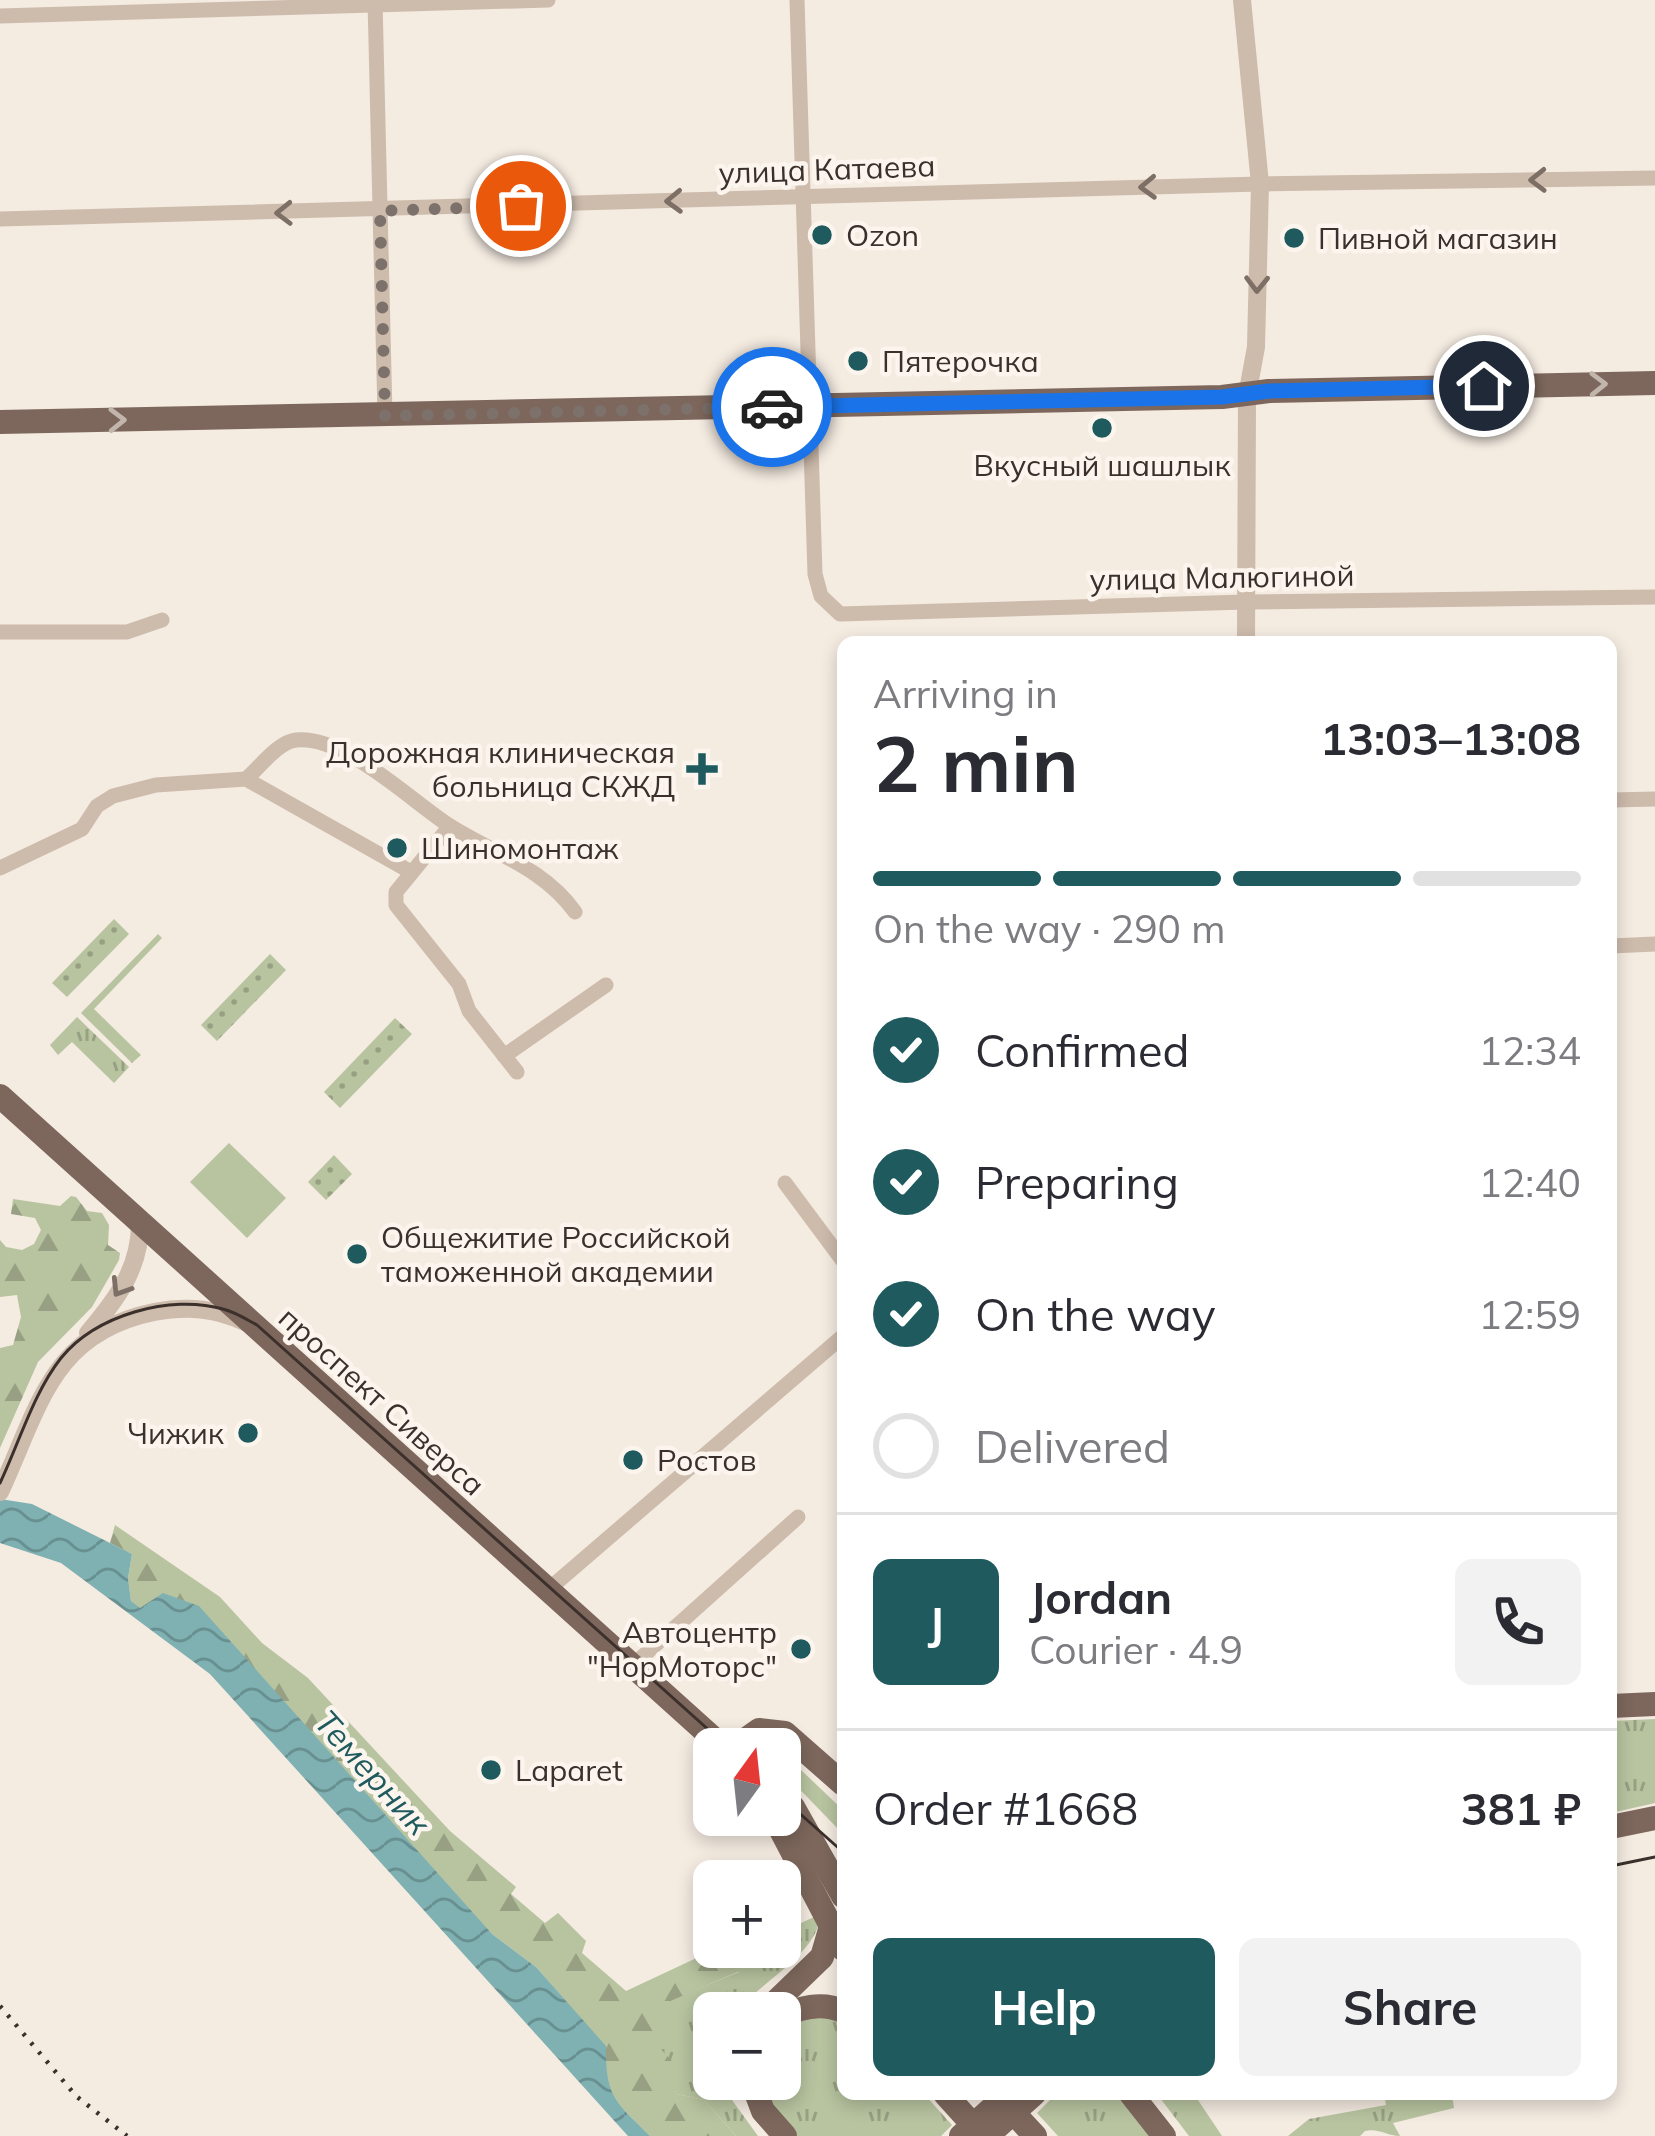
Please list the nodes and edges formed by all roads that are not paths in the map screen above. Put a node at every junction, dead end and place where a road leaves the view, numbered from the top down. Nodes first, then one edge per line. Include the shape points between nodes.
1 (548, 0) edge
2 (797, 0) edge
3 (1242, 0) edge
4 (375, 2) edge
5 (0, 16) edge
6 (1655, 178) edge
7 (1260, 184) junction
8 (803, 196) junction
9 (380, 211) junction
10 (0, 219) edge
11 (1655, 383) edge
12 (1247, 396) junction
13 (808, 406) junction
14 (385, 416) junction
15 (0, 422) edge
16 (1655, 597) edge
17 (1246, 602) junction
18 (162, 620) dead end
19 (0, 632) edge
20 (1246, 636) edge
21 (246, 779) junction
22 (1655, 799) edge
23 (1617, 800) edge
24 (450, 826) junction
25 (0, 868) edge
26 (411, 872) junction
27 (575, 912) dead end
28 (1655, 944) edge
29 (1617, 946) edge
30 (606, 986) dead end
31 (504, 1055) junction
32 (517, 1072) dead end
33 (0, 1096) edge
34 (785, 1184) dead end
35 (140, 1222) junction
36 (837, 1253) edge
37 (190, 1267) junction
38 (177, 1309) junction
39 (254, 1327) junction
40 (837, 1341) edge
41 (77, 1346) junction
42 (0, 1492) edge
43 (798, 1517) dead end
44 (549, 1589) junction
45 (632, 1666) junction
46 (1655, 1704) edge
47 (1617, 1706) edge
48 (704, 1728) edge
49 (803, 1748) joint
50 (837, 1779) edge
51 (837, 1788) edge
52 (1655, 1818) edge
53 (801, 1821) edge
54 (1617, 1826) edge
55 (784, 1836) edge
56 (837, 1885) edge
57 (837, 1938) edge
58 (786, 1992) edge
59 (801, 2009) edge
60 (837, 2010) edge
61 (745, 2100) edge
62 (759, 2100) edge
63 (951, 2100) edge
64 (1001, 2100) edge
65 (1002, 2100) edge
66 (1027, 2100) edge
67 (1136, 2100) edge
68 (1151, 2100) edge
69 (767, 2136) edge
70 (785, 2136) edge
71 (961, 2136) edge
72 (985, 2136) edge
73 (1035, 2136) edge
74 (1164, 2136) edge
75 (1179, 2136) edge

1 - 4 street
2 - 8 street
3 - 7 street
4 - 5 street
4 - 9 street
6 -> 7 street, улица Катаева
7 -> 8 street, улица Катаева
7 -> 12 street
8 -> 9 street, улица Катаева
8 - 13 street
9 -> 10 street, улица Катаева
9 - 14 street
12 -> 11 main road
12 - 13 main road
12 - 17 street
13 - 14 main road
13 - 17 street, улица Малюгиной via 815,574 821,596 840,614
15 -> 14 main road
16 - 17 street, улица Малюгиной
17 - 20 street
18 - 19 street via 127,632
21 - 24 street via 284,742 317,742
21 - 25 street via 113,796 82,829
21 - 26 street
22 - 23 street
24 - 26 street
24 - 27 street via 558,888
26 - 31 street via 396,905
28 - 29 street
30 - 31 street
31 - 32 street
33 - 35 main road, проспект Сиверса
34 - 36 street
35 - 37 main road, проспект Сиверса
35 -> 41 street via 131,1272
37 - 38 street
37 - 39 main road, проспект Сиверса
38 - 39 street via 224,1312
38 - 41 street via 122,1320
39 - 44 main road, проспект Сиверса
40 - 44 street
41 - 42 street via 53,1377
43 - 45 street
44 - 45 main road, проспект Сиверса
45 - 48 main road, проспект Сиверса
46 - 47 main road
49 - 50 main road
49 - 51 main road
52 - 54 main road
53 - 56 main road
55 - 57 main road
57 - 58 main road
59 - 60 main road
61 - 69 main road
62 - 70 main road
63 - 72 main road
64 - 71 main road, bridge
65 - 73 main road
66 - 72 main road, bridge
67 - 74 main road
68 - 75 main road

